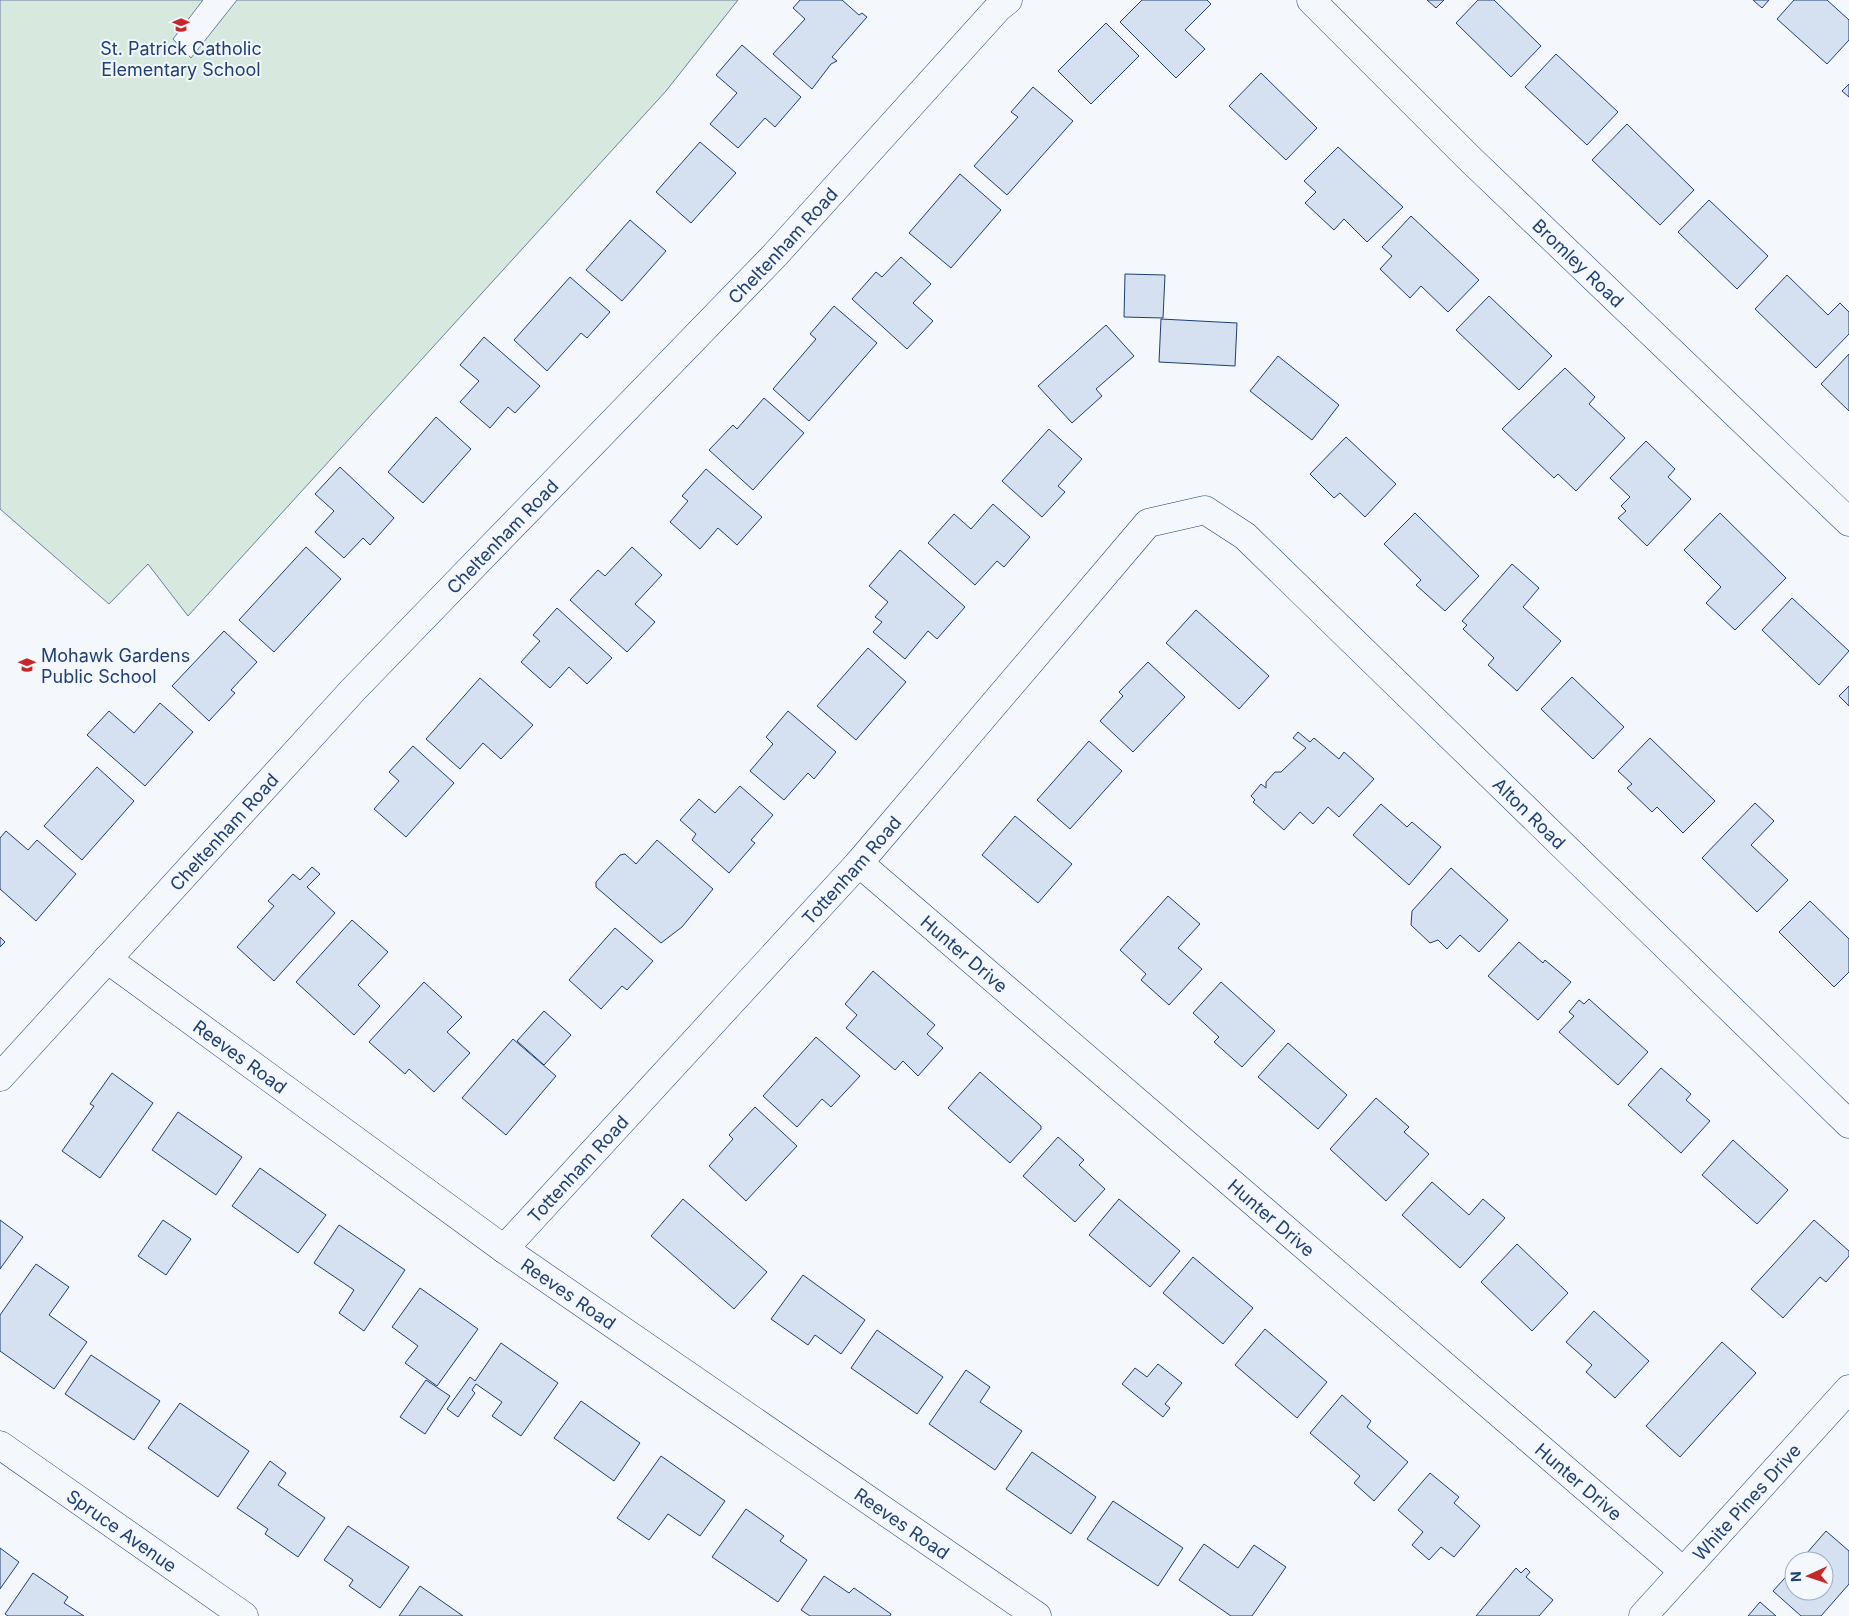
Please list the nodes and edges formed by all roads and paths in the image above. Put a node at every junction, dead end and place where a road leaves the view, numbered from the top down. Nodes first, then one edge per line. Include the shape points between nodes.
1 (1008, 0) edge
2 (1311, 0) edge
3 (1205, 510) joint
4 (1849, 522) edge
5 (859, 863) junction
6 (107, 959) junction
7 (0, 1077) edge
8 (1849, 1124) edge
9 (504, 1249) junction
10 (1849, 1389) edge
11 (0, 1445) edge
12 (1683, 1571) junction
13 (244, 1616) edge
14 (1037, 1616) edge
15 (1643, 1616) edge

1 - 6 street, Cheltenham Road via 775,255 353,690
2 - 4 street, Bromley Road via 1468,157
3 - 5 street, Tottenham Road via 1148,524
3 - 8 street, Alton Road via 1245,536
5 - 9 street, Tottenham Road
5 - 12 street, Hunter Drive
6 - 7 street, Cheltenham Road
6 - 9 street, Reeves Road
9 - 14 street, Reeves Road
10 - 12 street, White Pines Drive
11 - 13 street, Spruce Avenue
12 - 15 street, White Pines Drive

